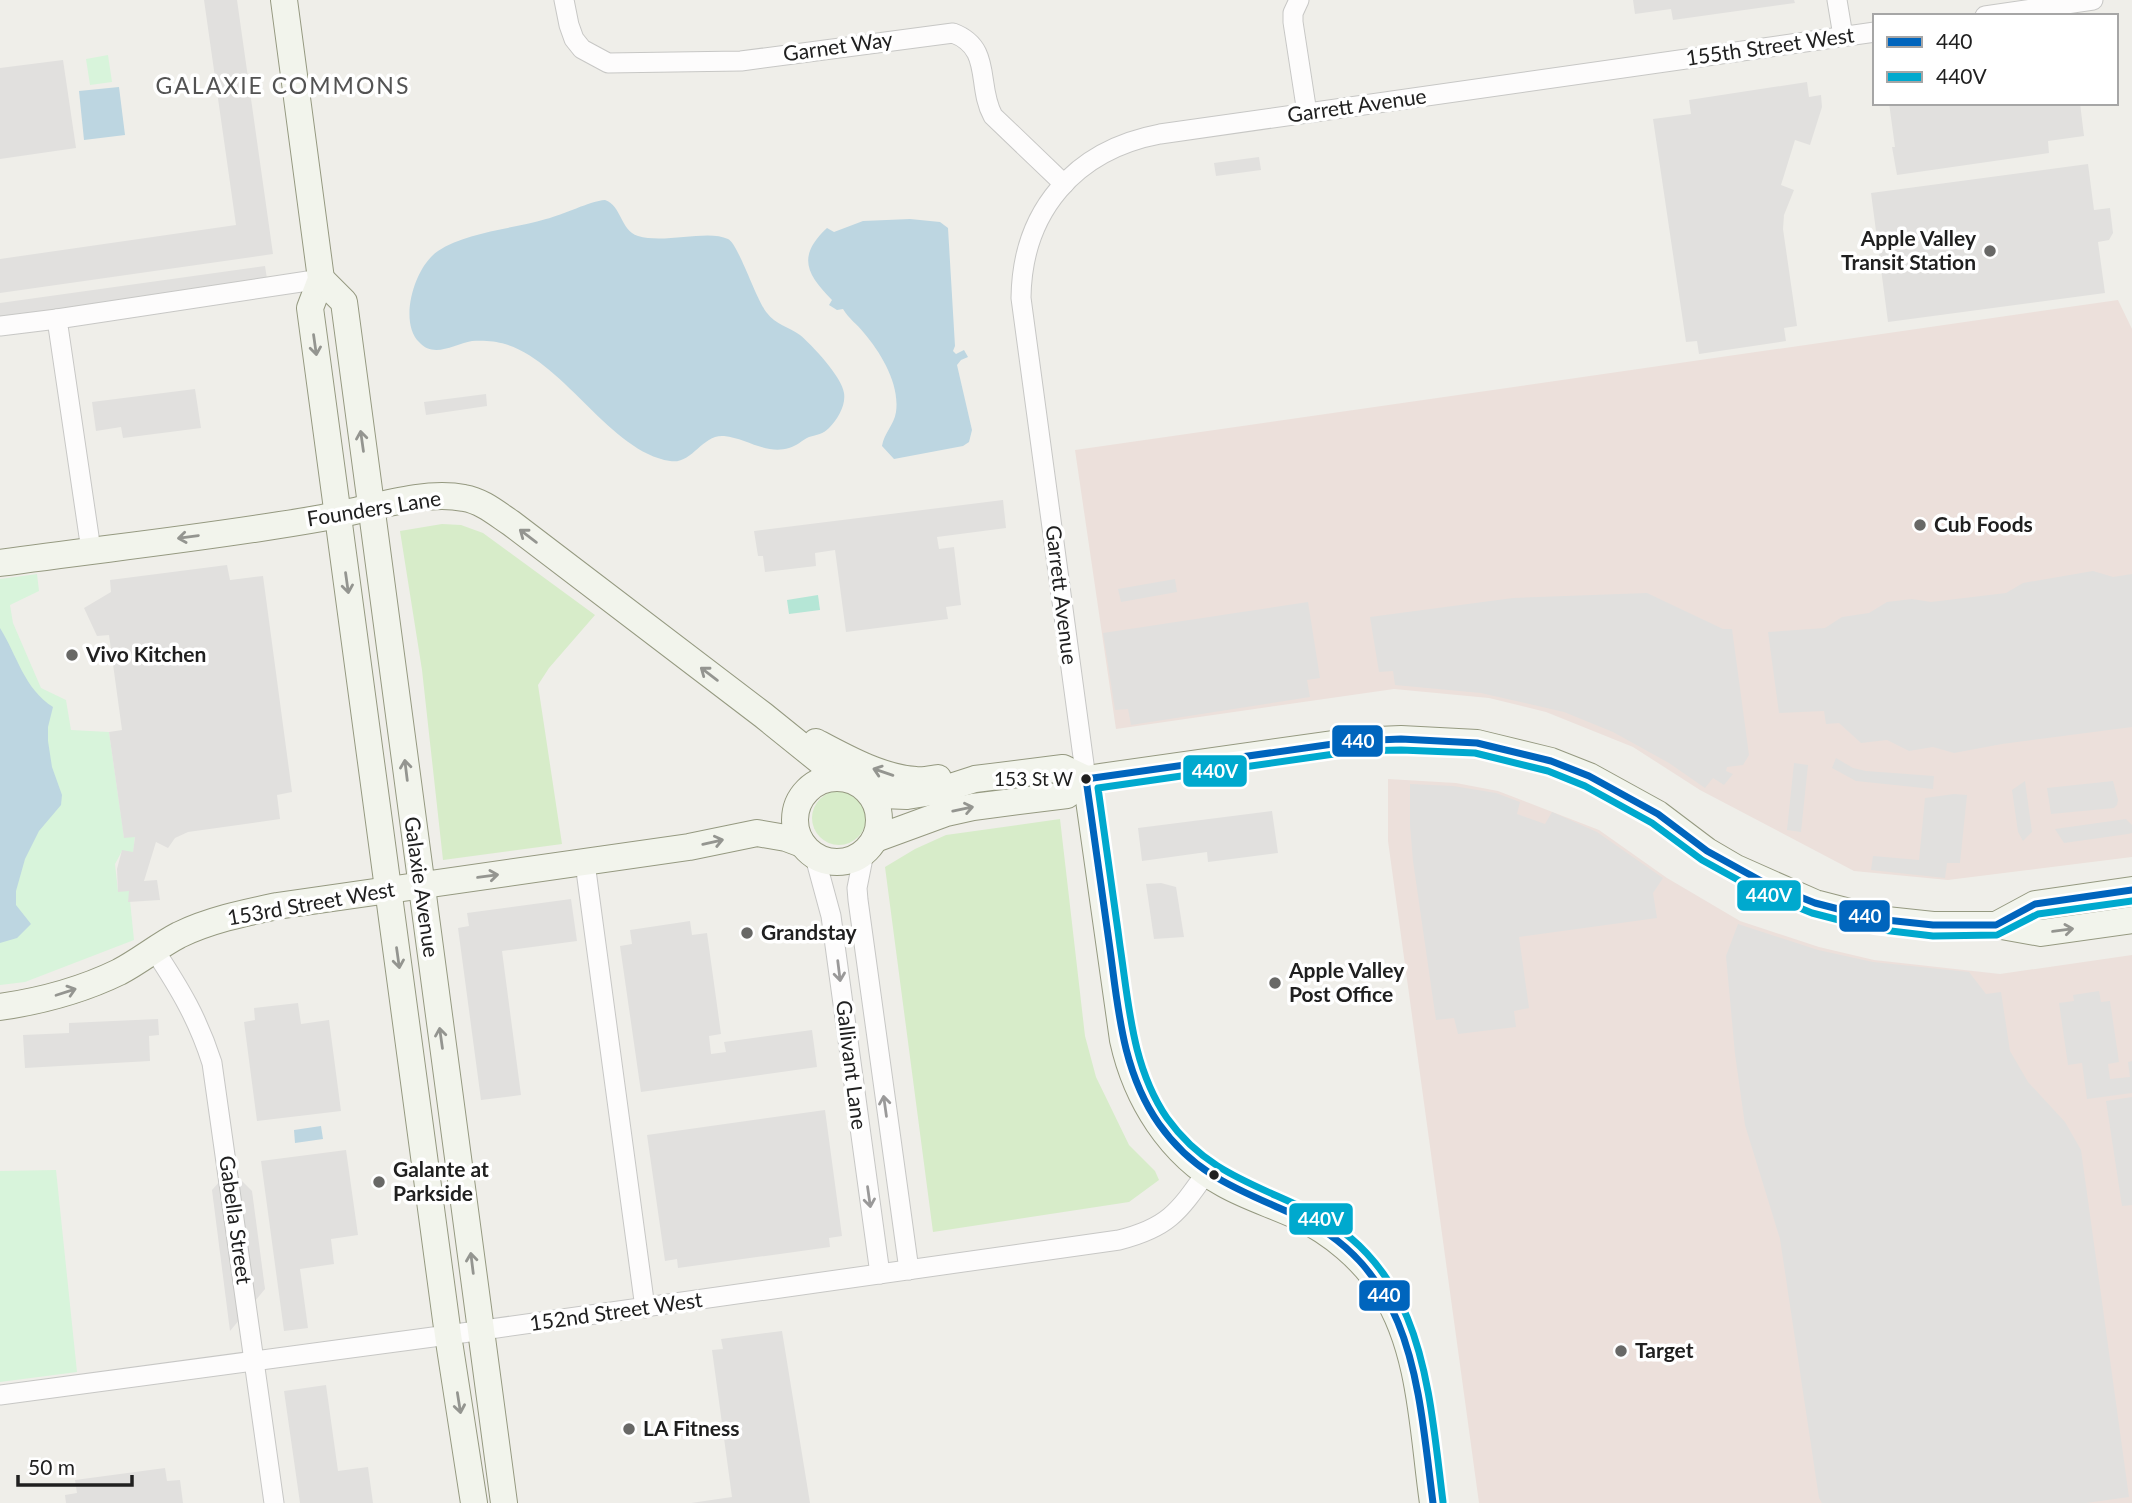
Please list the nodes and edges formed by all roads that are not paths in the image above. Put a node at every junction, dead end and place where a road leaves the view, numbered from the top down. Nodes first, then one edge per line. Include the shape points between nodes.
1 (284, 0) edge
2 (564, 0) edge
3 (1299, 0) edge
4 (1837, 0) edge
5 (2093, 0) edge
6 (1999, 14) edge
7 (1873, 32) edge
8 (1843, 36) junction
9 (1665, 62) joint
10 (1307, 113) junction
11 (1063, 184) junction
12 (321, 279) junction
13 (57, 319) junction
14 (0, 326) edge
15 (371, 508) junction
16 (338, 515) junction
17 (91, 550) junction
18 (0, 563) edge
19 (763, 715) junction
20 (975, 779) junction
21 (1086, 779) junction
22 (851, 781) junction
23 (870, 846) junction
24 (808, 850) junction
25 (584, 863) junction
26 (421, 886) junction
27 (389, 890) junction
28 (2132, 890) edge
29 (2132, 920) edge
30 (1996, 925) junction
31 (155, 951) junction
32 (0, 1007) edge
33 (1206, 1173) junction
34 (909, 1270) junction
35 (880, 1275) junction
36 (645, 1308) junction
37 (481, 1331) junction
38 (448, 1335) junction
39 (254, 1360) junction
40 (0, 1395) edge
41 (274, 1503) edge
42 (474, 1503) edge
43 (504, 1503) edge
44 (1433, 1503) edge

1 - 12 street, Galaxie Avenue
2 - 11 street, Garnet Way via 569,25 582,49 608,63 741,61 953,33 976,49 993,116
3 - 10 street via 1293,22
4 - 8 street
5 - 6 street
7 - 8 street, 155th Street West
8 - 9 street, 155th Street West
9 - 10 street, Garrett Avenue
10 - 11 street, Garrett Avenue via 1138,138 1095,158
11 - 21 street, Garrett Avenue via 1029,240 1021,298
12 - 13 street
15 -> 12 street, Galaxie Avenue via 344,302
12 -> 16 street, Galaxie Avenue via 310,308
13 - 14 street
13 - 17 street
15 - 16 street, Founders Lane
19 -> 15 street, Founders Lane via 484,505 464,498 436,497
26 -> 15 street, Galaxie Avenue
16 -> 17 street, Founders Lane
16 -> 27 street, Galaxie Avenue
17 - 18 street, Founders Lane
20 -> 19 street, Founders Lane via 916,780 888,774
19 - 22 street, Founders Lane
20 - 21 street via 1063,768
20 - 22 street via 907,796 882,794
23 -> 21 street via 946,813 1067,795
21 - 30 street via 1354,741 1477,743 1589,776 1658,814 1736,868 1815,903 1877,919
21 - 33 street, Garrett Avenue via 1130,1069 1163,1130
22 - 23 street via 877,804 879,828
22 - 24 street via 827,778 804,793 794,818 796,832
23 - 24 street via 853,860 840,863 827,862
34 -> 23 street, Gallivant Lane via 858,900 857,888
25 -> 24 street, 153rd Street West via 757,833 786,838
24 -> 35 street, Gallivant Lane via 826,891 834,938
26 -> 25 street, 153rd Street West
25 - 36 street
26 - 27 street, 153rd Street West
37 -> 26 street, Galaxie Avenue
27 - 31 street, 153rd Street West via 228,917 177,936
27 -> 38 street, Galaxie Avenue
28 - 30 street via 2035,904
30 -> 29 street via 2041,933
32 -> 31 street, 153rd Street West via 85,986
31 - 39 street, Gabella Street via 186,998 212,1063
33 - 34 street, 152nd Street West via 1174,1215 1139,1235
33 - 44 street, Garrett Avenue via 1317,1226 1347,1249 1384,1291 1413,1362
34 - 35 street, 152nd Street West
35 - 36 street, 152nd Street West
36 - 37 street, 152nd Street West
37 - 38 street, 152nd Street West
37 - 43 street, Galaxie Avenue
38 - 39 street, 152nd Street West
38 -> 42 street, Galaxie Avenue
39 - 40 street, 152nd Street West
39 - 41 street, Gabella Street

